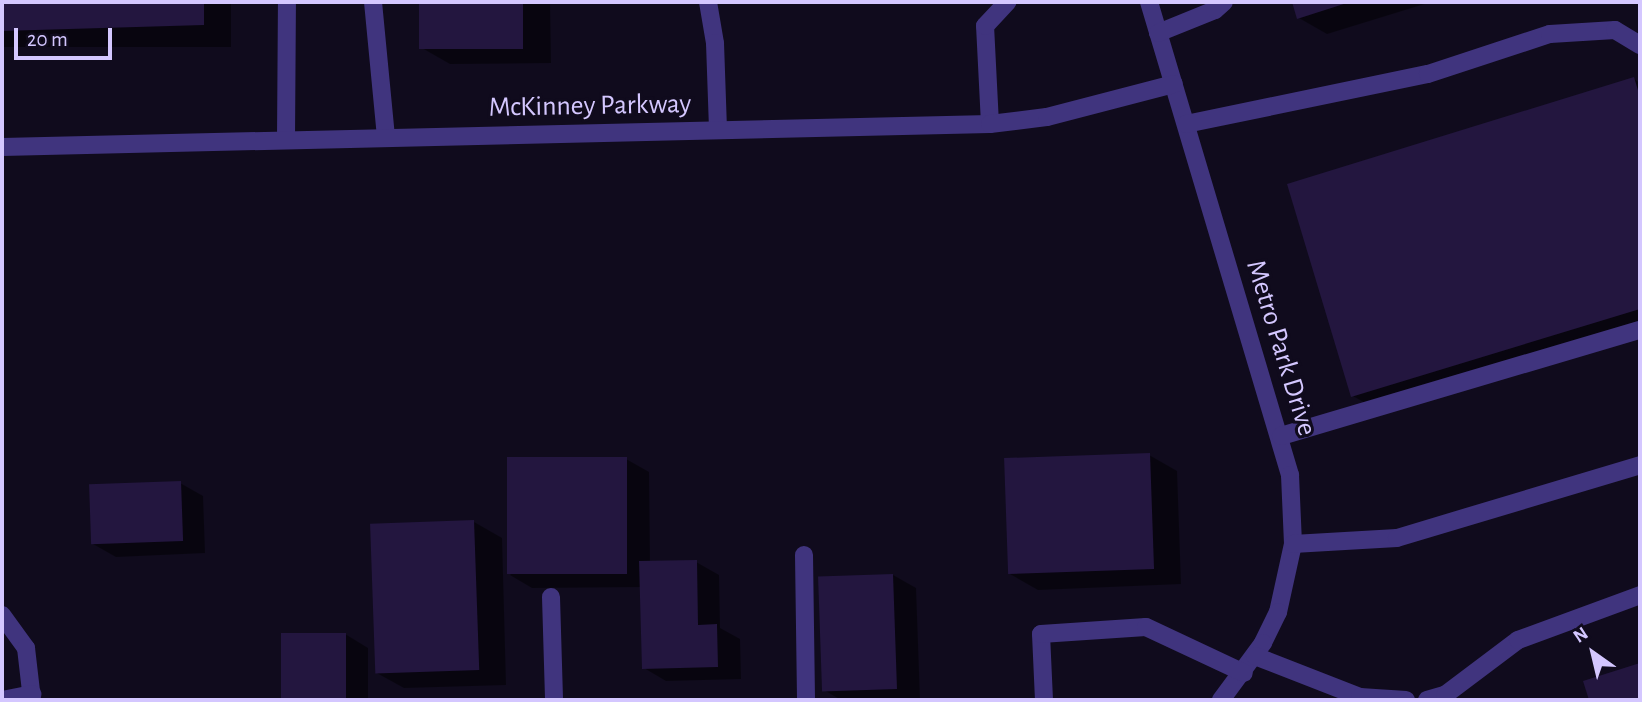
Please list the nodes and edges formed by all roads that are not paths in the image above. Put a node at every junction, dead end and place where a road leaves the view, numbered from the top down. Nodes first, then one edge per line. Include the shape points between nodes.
1 (287, 2) edge
2 (373, 2) edge
3 (708, 2) edge
4 (1007, 2) edge
5 (1149, 2) edge
6 (1224, 2) edge
7 (1158, 33) junction
8 (1640, 46) edge
9 (1174, 85) junction
10 (990, 124) junction
11 (1186, 124) junction
12 (718, 130) junction
13 (386, 136) junction
14 (286, 138) junction
15 (2, 147) edge
16 (1640, 330) edge
17 (1281, 436) junction
18 (1640, 465) edge
19 (1293, 544) junction
20 (804, 555) dead end
21 (1640, 595) edge
22 (551, 597) dead end
23 (2, 614) edge
24 (1255, 656) junction
25 (1244, 673) junction
26 (32, 697) edge
27 (1446, 698) edge
28 (2, 700) edge
29 (554, 700) edge
30 (806, 700) edge
31 (1044, 700) edge
32 (1221, 700) edge
33 (1406, 700) edge
34 (1427, 700) edge

1 - 14 street
2 - 13 street
3 - 12 street via 715,43
4 - 10 street via 985,26
5 - 7 street, Metro Park Drive
6 - 7 street
7 - 9 street, Metro Park Drive
8 - 11 street via 1615,30 1550,34 1428,74
9 - 10 street, McKinney Parkway via 1058,115
9 - 11 street, Metro Park Drive
10 - 12 street, McKinney Parkway
11 - 17 street, Metro Park Drive
12 - 13 street, McKinney Parkway
13 - 14 street, McKinney Parkway
14 - 15 street, McKinney Parkway
16 - 17 street
17 - 19 street, Metro Park Drive via 1290,475
18 - 19 street via 1405,536
19 - 24 street, Metro Park Drive via 1278,611
20 - 30 street
21 - 27 street via 1518,640
22 - 29 street
23 - 26 street via 26,648
24 - 25 street, Metro Park Drive
24 - 33 street via 1360,697
25 - 31 street via 1146,627 1041,634
25 - 32 street, Metro Park Drive
26 - 28 street
27 - 34 street

